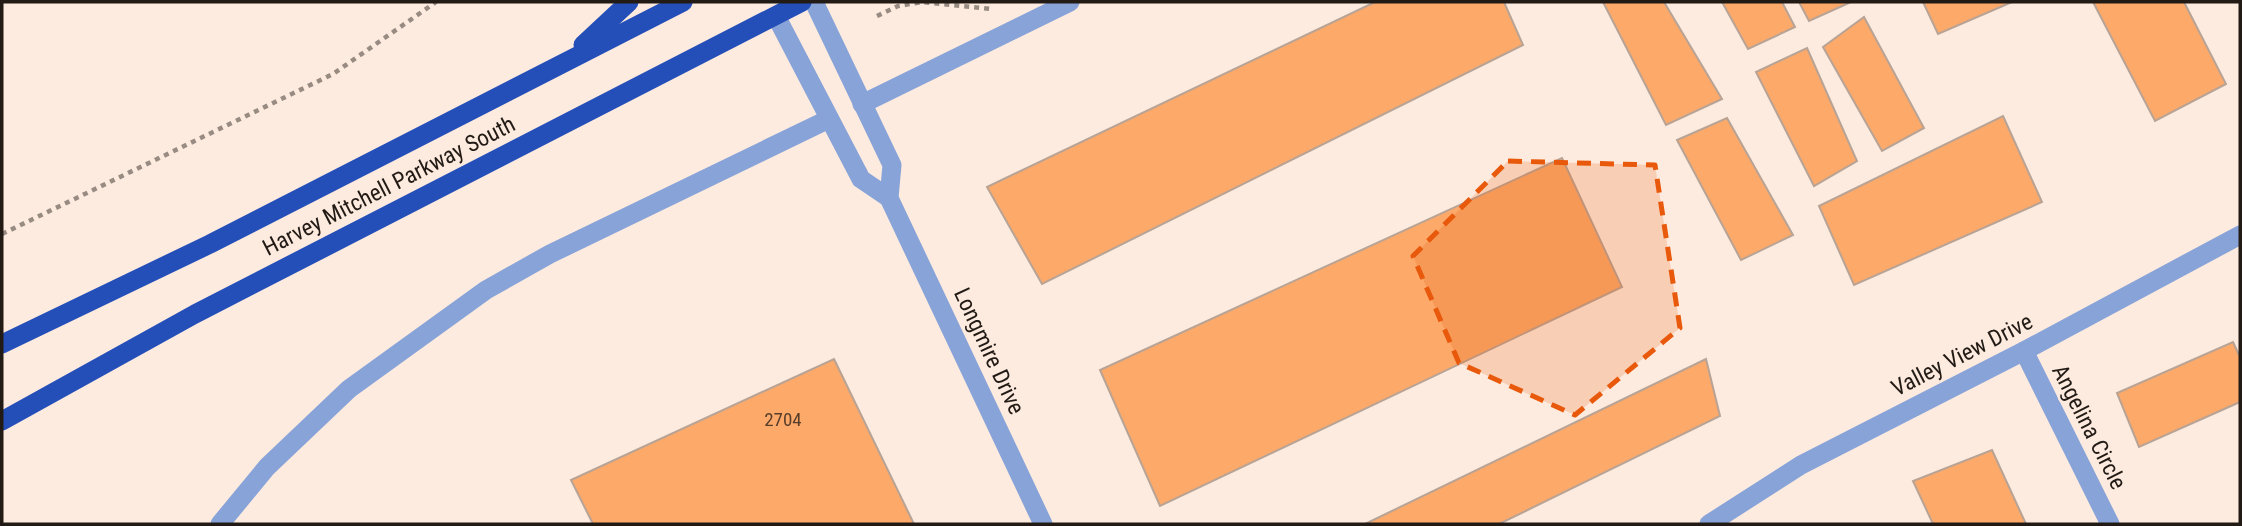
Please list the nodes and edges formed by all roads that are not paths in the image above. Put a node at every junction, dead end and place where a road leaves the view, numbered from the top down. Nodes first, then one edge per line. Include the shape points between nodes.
1 (629, 2) edge
2 (683, 2) edge
3 (802, 2) edge
4 (814, 2) edge
5 (1070, 2) edge
6 (776, 16) junction
7 (566, 60) junction
8 (862, 104) junction
9 (829, 119) junction
10 (890, 198) junction
11 (2240, 235) edge
12 (2, 344) edge
13 (2024, 351) junction
14 (2, 421) edge
15 (220, 524) edge
16 (1043, 524) edge
17 (1709, 524) edge
18 (2110, 524) edge

1 - 7 highway
2 - 7 highway, Harvey Mitchell Parkway South
3 - 6 highway, Harvey Mitchell Parkway South
4 - 8 street, Longmire Drive
5 - 8 street
6 - 9 street
6 - 14 highway, Harvey Mitchell Parkway South via 195,314
7 - 12 highway, Harvey Mitchell Parkway South via 210,244
8 - 10 street, Longmire Drive via 892,165
9 - 10 street via 861,179
9 - 15 street via 550,254 486,290 349,389 267,467
10 - 16 street, Longmire Drive
11 - 13 street, Valley View Drive
13 - 17 street, Valley View Drive via 1801,466
13 - 18 street, Angelina Circle

